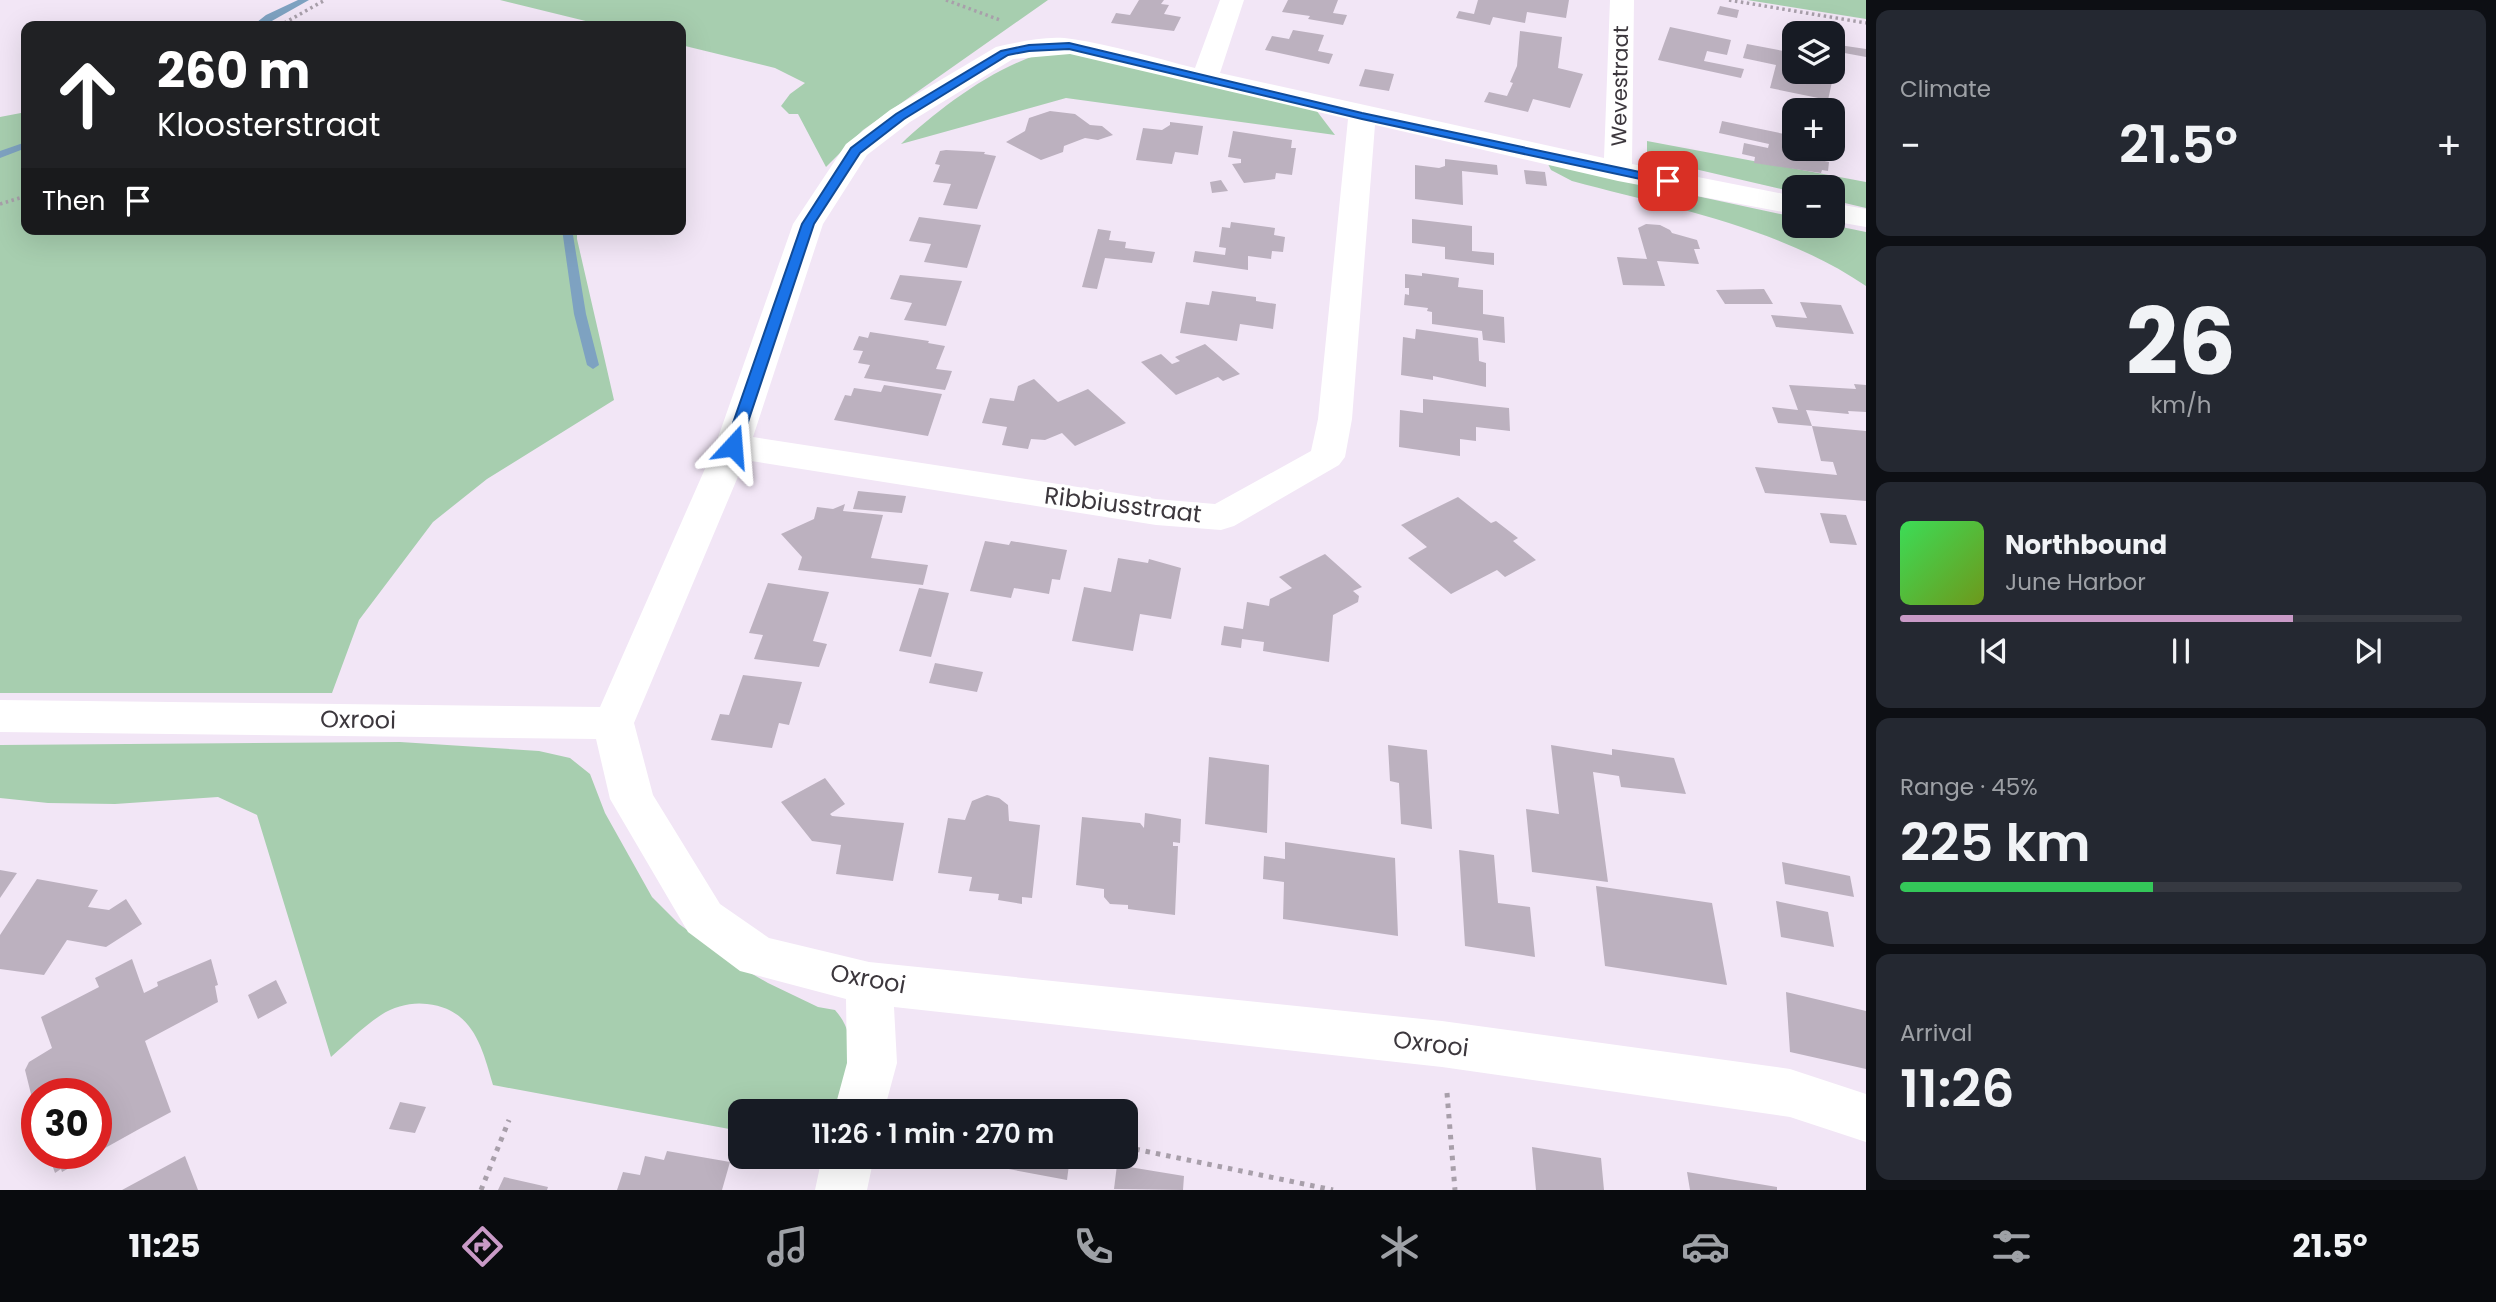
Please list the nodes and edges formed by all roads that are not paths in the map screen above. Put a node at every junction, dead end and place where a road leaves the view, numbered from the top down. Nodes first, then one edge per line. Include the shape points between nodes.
1 (1232, 0) edge
2 (1622, 0) edge
3 (1205, 78) junction
4 (1362, 116) junction
5 (1618, 172) junction
6 (1782, 203) edge
7 (1845, 214) edge
8 (1866, 218) edge
9 (733, 446) junction
10 (0, 716) edge
11 (613, 723) junction
12 (869, 983) junction
13 (862, 1099) edge
14 (1866, 1118) edge
15 (845, 1169) edge
16 (841, 1190) edge

1 - 3 street
2 - 5 street, Wevestraat
3 - 4 street
3 - 9 street via 1069,46 1029,48 1005,53 900,116 856,150 808,224
4 - 5 street
4 - 9 street, Ribbiusstraat via 1335,419 1327,457 1221,517 1156,512
5 - 6 street
7 - 8 street
9 - 11 street
10 - 11 street, Oxrooi
11 - 12 street, Oxrooi via 632,799 704,918 757,956
12 - 13 street via 872,1063
12 - 14 street, Oxrooi via 1442,1044 1790,1093
15 - 16 street

